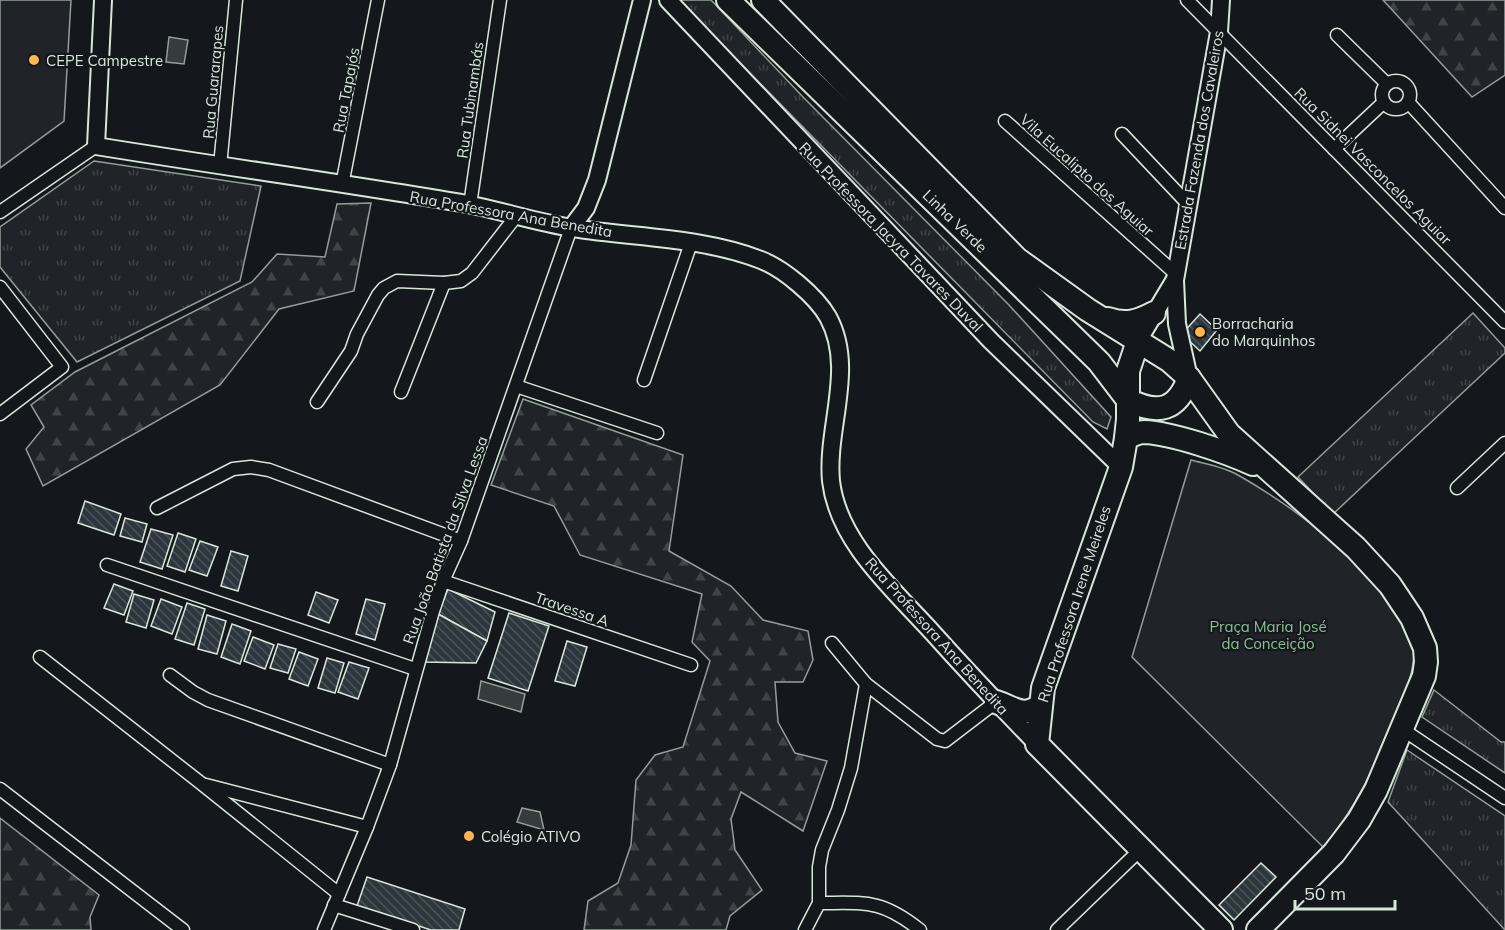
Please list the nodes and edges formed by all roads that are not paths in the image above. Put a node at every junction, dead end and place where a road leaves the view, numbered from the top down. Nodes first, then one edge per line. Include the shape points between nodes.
1 (103, 0) edge
2 (236, 0) edge
3 (378, 0) edge
4 (500, 0) edge
5 (642, 0) edge
6 (668, 0) edge
7 (728, 0) edge
8 (763, 0) edge
9 (1188, 0) edge
10 (1221, 0) edge
11 (1219, 32) junction
12 (1336, 35) dead end
13 (1387, 84) junction
14 (1384, 102) junction
15 (1408, 102) junction
16 (1005, 121) dead end
17 (1122, 134) dead end
18 (96, 146) junction
19 (1334, 149) junction
20 (220, 166) junction
21 (342, 185) junction
22 (1188, 204) junction
23 (470, 205) junction
24 (1505, 208) edge
25 (0, 212) edge
26 (517, 215) junction
27 (571, 228) junction
28 (691, 243) junction
29 (1175, 277) junction
30 (444, 284) junction
31 (0, 287) edge
32 (1088, 310) junction
33 (1154, 313) junction
34 (1505, 322) edge
35 (1138, 341) junction
36 (1189, 378) junction
37 (644, 380) dead end
38 (516, 386) junction
39 (401, 392) dead end
40 (1128, 400) junction
41 (317, 402) dead end
42 (0, 414) edge
43 (657, 433) dead end
44 (1126, 438) junction
45 (1505, 443) edge
46 (1121, 467) junction
47 (1270, 473) junction
48 (1457, 488) dead end
49 (157, 508) dead end
50 (460, 542) junction
51 (107, 565) dead end
52 (443, 581) junction
53 (832, 643) dead end
54 (40, 657) dead end
55 (691, 665) dead end
56 (415, 669) junction
57 (170, 675) dead end
58 (867, 684) junction
59 (996, 702) junction
60 (1040, 706) junction
61 (1402, 729) junction
62 (1037, 744) junction
63 (390, 765) junction
64 (202, 784) junction
65 (0, 789) edge
66 (1505, 798) edge
67 (367, 827) junction
68 (1141, 849) junction
69 (336, 900) junction
70 (819, 903) junction
71 (1221, 927) edge
72 (1259, 929) edge
73 (183, 930) edge
74 (324, 930) edge
75 (413, 930) edge
76 (806, 930) edge
77 (920, 930) edge
78 (1057, 930) edge

1 - 18 street
2 - 20 street, Rua Guararapes
3 - 21 street, Rua Tapajós
4 - 23 street, Rua Tubinambás
5 - 27 street via 597,180 586,208
6 - 46 street, Rua Professora Jacyra Tavares Duval via 991,341
7 - 40 highway, Linha Verde via 1099,362
8 - 32 highway, Linha Verde via 1017,259
9 - 11 street, Rua Sidnei Vasconcelos Aguiar
10 - 11 street, Estrada Fazenda dos Cavaleiros
11 - 19 street, Rua Sidnei Vasconcelos Aguiar
11 - 22 street, Estrada Fazenda dos Cavaleiros
12 - 13 street
13 - 14 street via 1382,93
13 - 15 street via 1402,82 1408,87
14 - 15 street via 1396,109
14 - 19 street
15 - 24 street
16 - 29 street, Vila Eucalipto dos Aguiar
17 - 22 street
18 - 20 street, Rua Professora Ana Benedita
18 - 25 street
19 - 34 street, Rua Sidnei Vasconcelos Aguiar
20 - 21 street, Rua Professora Ana Benedita
21 - 23 street, Rua Professora Ana Benedita
22 - 29 street, Estrada Fazenda dos Cavaleiros
23 - 26 street, Rua Professora Ana Benedita
26 - 27 street, Rua Professora Ana Benedita
26 - 30 street via 472,273 461,281
27 - 28 street, Rua Professora Ana Benedita
27 - 38 street, Rua João Batista da Silva Lessa
28 - 37 street
28 - 59 street, Rua Professora Ana Benedita via 766,261 807,292 826,314 836,334 839,356 831,480 846,526 866,559
29 - 33 street, Estrada Fazenda dos Cavaleiros
29 - 36 street, Estrada Fazenda dos Cavaleiros via 1177,324
30 - 39 street
30 - 41 street via 397,282 384,288 351,351
31 - 42 street via 62,367
32 - 33 highway via 1129,323
32 - 35 highway, Linha Verde
33 - 35 street, Estrada Fazenda dos Cavaleiros
35 - 36 highway, Linha Verde
35 - 40 highway via 1128,371
36 - 40 highway via 1179,399 1170,406 1144,408
36 - 47 highway, Linha Verde via 1229,434
38 - 43 street
38 - 50 street, Rua João Batista da Silva Lessa
40 - 44 highway
44 - 46 highway
44 - 47 highway via 1141,432 1157,434 1227,453
45 - 48 street
46 - 60 highway, Rua Professora Irene Meireles
47 - 61 highway via 1356,548 1390,585 1412,618 1425,648 1426,662
49 - 50 street via 234,469 251,467 269,470
50 - 52 street, Rua João Batista da Silva Lessa
51 - 56 street
52 - 55 street, Travessa A
52 - 56 street, Rua João Batista da Silva Lessa
53 - 58 street
54 - 64 street
56 - 63 street, Rua João Batista da Silva Lessa
57 - 63 street via 208,700
58 - 59 street via 937,739 945,741
58 - 70 street via 851,768 822,850
59 - 60 highway via 1024,712
59 - 62 street, Rua Professora Ana Benedita
60 - 62 highway, Rua Professora Irene Meireles
61 - 66 street
61 - 72 highway via 1359,820 1334,853
62 - 68 highway, Rua Professora Ana Benedita
63 - 67 street, Rua João Batista da Silva Lessa
64 - 67 street
64 - 69 street
65 - 73 street
67 - 69 street, Rua João Batista da Silva Lessa
68 - 71 highway, Rua Professora Ana Benedita
68 - 78 street
69 - 74 street, Rua João Batista da Silva Lessa
69 - 75 street
70 - 76 street
70 - 77 street via 880,905

